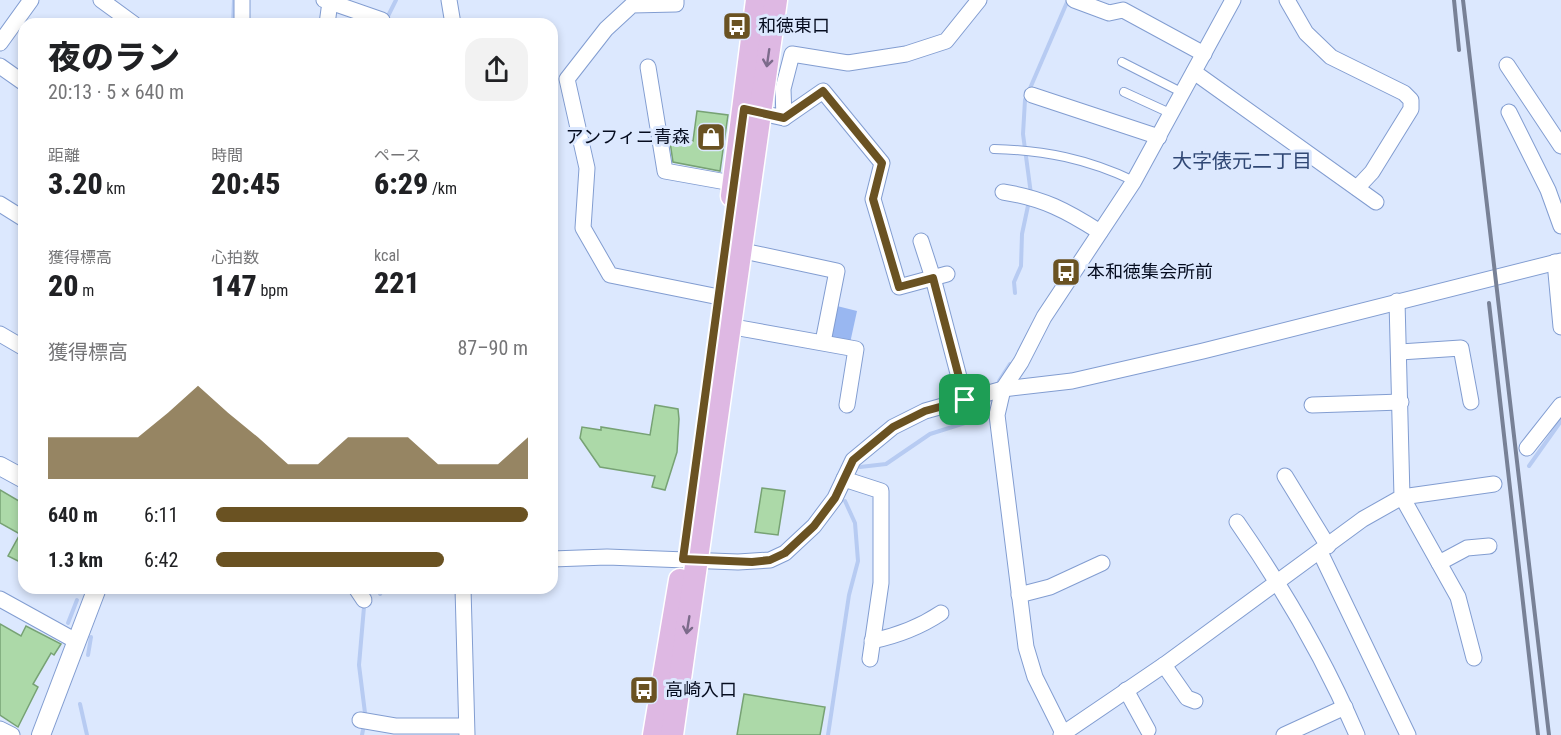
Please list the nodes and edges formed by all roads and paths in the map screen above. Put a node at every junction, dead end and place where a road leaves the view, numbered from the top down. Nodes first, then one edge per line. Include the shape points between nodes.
1 (31, 0) edge
2 (101, 0) edge
3 (242, 0) edge
4 (449, 0) edge
5 (676, 0) edge
6 (758, 0) edge
7 (776, 0) edge
8 (979, 0) edge
9 (1074, 0) edge
10 (1233, 0) edge
11 (1287, 0) edge
12 (327, 1) edge
13 (18, 18) edge
14 (18, 18) edge
15 (126, 18) edge
16 (242, 18) edge
17 (327, 18) edge
18 (376, 18) edge
19 (452, 18) edge
20 (0, 43) edge
21 (1204, 54) junction
22 (1122, 62) dead end
23 (1507, 65) dead end
24 (0, 66) edge
25 (648, 67) dead end
26 (1194, 72) junction
27 (18, 79) edge
28 (1124, 92) dead end
29 (1183, 93) junction
30 (1032, 95) dead end
31 (752, 111) junction
32 (1509, 112) dead end
33 (1172, 114) junction
34 (784, 118) junction
35 (1159, 136) junction
36 (1561, 146) edge
37 (994, 149) dead end
38 (1134, 181) junction
39 (741, 185) junction
40 (1357, 188) junction
41 (1004, 192) dead end
42 (1376, 202) dead end
43 (0, 204) edge
44 (18, 215) edge
45 (1561, 226) edge
46 (1100, 232) junction
47 (921, 242) dead end
48 (738, 250) junction
49 (1558, 262) edge
50 (940, 276) junction
51 (719, 297) junction
52 (1397, 301) junction
53 (728, 327) junction
54 (1561, 327) edge
55 (0, 334) edge
56 (823, 342) junction
57 (18, 344) edge
58 (1400, 352) junction
59 (1003, 389) junction
60 (965, 400) junction
61 (1401, 402) junction
62 (1471, 402) dead end
63 (847, 405) dead end
64 (1312, 405) dead end
65 (1561, 405) edge
66 (1527, 448) dead end
67 (0, 466) edge
68 (18, 476) edge
69 (1285, 476) dead end
70 (844, 479) junction
71 (1494, 484) dead end
72 (1402, 497) junction
73 (1237, 522) dead end
74 (1490, 546) dead end
75 (1324, 549) junction
76 (558, 559) edge
77 (690, 559) junction
78 (1102, 563) dead end
79 (1439, 563) junction
80 (1278, 581) junction
81 (95, 594) edge
82 (463, 594) edge
83 (1019, 595) junction
84 (0, 599) edge
85 (941, 613) dead end
86 (872, 640) junction
87 (76, 641) junction
88 (870, 658) dead end
89 (1474, 658) dead end
90 (1164, 665) junction
91 (1125, 690) junction
92 (1195, 701) dead end
93 (1345, 707) junction
94 (360, 720) dead end
95 (0, 729) edge
96 (1148, 730) dead end
97 (466, 731) edge
98 (12, 735) edge
99 (41, 735) edge
100 (654, 735) edge
101 (672, 735) edge
102 (1063, 735) edge
103 (1284, 735) edge
104 (1357, 735) edge
105 (1408, 735) edge

1 - 13 street
2 - 15 street
3 - 16 street
4 - 19 street
5 - 51 street via 676,4 632,5 606,29 567,79 587,168 583,228 610,275
6 - 31 main road
7 -> 31 main road
8 - 34 street via 946,41 906,54 848,63 792,54 783,89
9 - 21 street via 1109,13 1123,10
10 - 21 street
11 - 40 street via 1298,22 1321,49 1411,100 1411,110 1372,172
12 - 17 street
12 - 18 street
14 - 20 street
21 - 26 street
22 - 29 lane
23 - 36 street
24 - 27 street
25 - 39 street via 666,171
26 - 29 street
26 - 40 street
28 - 33 lane
29 - 33 street
30 - 35 street
31 - 34 street
31 - 39 main road
32 - 45 street via 1548,190
33 - 35 street
34 - 50 street via 823,91 882,163 873,199 899,287
35 - 38 street
37 - 38 lane via 1082,160
38 - 46 street
39 - 48 main road
39 - 51 main road
40 - 42 street
41 - 46 street via 1064,209
43 - 44 street
46 - 59 street
47 - 50 street
48 - 53 main road
48 - 56 street via 837,271
49 - 52 street
49 - 54 street
50 - 60 street
51 - 77 main road
52 - 58 street
52 - 59 street via 1083,378
53 - 56 street
53 - 77 main road
55 - 57 street
56 - 63 street via 856,349
58 - 61 street
58 - 62 street via 1461,348
59 - 60 street
59 - 83 street via 997,415
60 - 70 street via 925,411 893,427 853,460
61 - 64 street
61 - 72 street
65 - 66 street
67 - 68 street
69 - 75 street
70 - 77 street via 814,526 785,553 752,562
70 - 86 street via 881,491 881,583
71 - 72 street
72 - 75 street via 1362,519
72 - 79 street
73 - 80 street
74 - 79 street via 1467,548
75 - 80 street
75 - 105 street
76 - 77 street
77 - 100 main road
77 -> 101 main road
78 - 83 street via 1050,587
79 - 89 street via 1458,597
80 - 90 street
80 - 93 street
81 - 87 street
82 - 97 street
83 - 102 street via 1026,647 1035,677
84 - 87 street
85 - 86 street via 927,623
86 - 88 street
87 - 99 street
90 - 91 street
90 - 92 street via 1187,698
91 - 96 street
91 - 102 street
93 - 103 street
93 - 104 street
94 - 97 street
95 - 98 street

